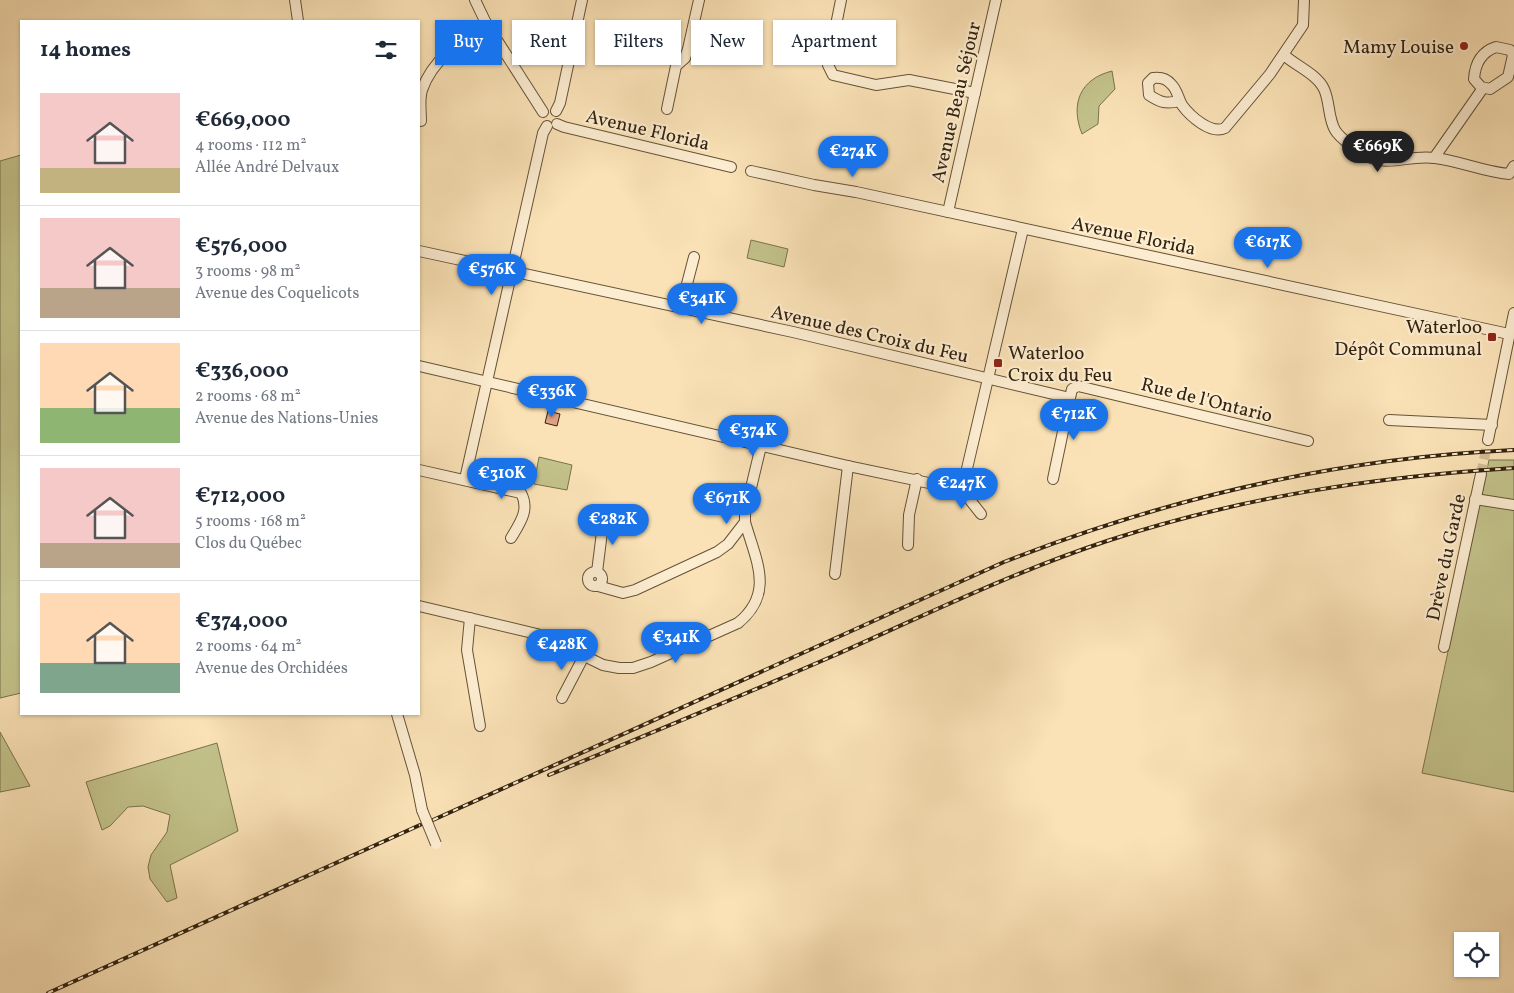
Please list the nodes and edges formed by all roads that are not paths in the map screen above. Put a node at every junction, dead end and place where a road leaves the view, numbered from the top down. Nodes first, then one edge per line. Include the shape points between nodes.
1 (296, 0) edge
2 (475, 0) edge
3 (582, 0) edge
4 (699, 0) edge
5 (841, 0) edge
6 (996, 0) edge
7 (1304, 0) edge
8 (298, 20) edge
9 (485, 20) edge
10 (1512, 47) edge
11 (502, 48) edge
12 (1284, 55) junction
13 (437, 65) edge
14 (1511, 80) edge
15 (1483, 88) junction
16 (975, 93) junction
17 (1180, 101) dead end
18 (667, 109) dead end
19 (556, 111) junction
20 (543, 112) junction
21 (421, 121) dead end
22 (552, 125) junction
23 (1434, 158) junction
24 (1514, 166) edge
25 (731, 167) dead end
26 (751, 171) dead end
27 (948, 212) junction
28 (1022, 228) junction
29 (420, 251) edge
30 (694, 258) dead end
31 (510, 272) junction
32 (681, 307) junction
33 (1514, 313) edge
34 (1509, 334) junction
35 (420, 366) edge
36 (990, 379) junction
37 (487, 381) junction
38 (1070, 398) junction
39 (1389, 420) dead end
40 (1492, 425) junction
41 (1488, 440) tunnel mouth
42 (1308, 441) dead end
43 (761, 446) junction
44 (848, 466) junction
45 (420, 470) edge
46 (1481, 474) tunnel mouth
47 (464, 479) junction
48 (1053, 479) dead end
49 (916, 480) junction
50 (962, 490) junction
51 (1475, 499) junction
52 (1514, 505) edge
53 (981, 514) dead end
54 (604, 516) dead end
55 (745, 522) junction
56 (511, 538) dead end
57 (750, 542) junction
58 (728, 544) junction
59 (908, 545) dead end
60 (835, 574) dead end
61 (420, 606) edge
62 (470, 618) junction
63 (1444, 647) dead end
64 (584, 656) junction
65 (562, 698) dead end
66 (397, 715) edge
67 (480, 726) dead end
68 (436, 844) dead end

1 - 8 street
2 - 9 street
3 - 19 street
4 - 18 street via 685,58 676,66
5 - 16 street via 828,65 833,75 876,85 909,80
6 - 16 street, Avenue Beau Séjour
7 - 12 street via 1303,26
10 - 14 street
10 - 15 street via 1496,47 1484,53 1477,63 1474,79
11 - 20 street
12 - 17 street via 1233,120 1221,130 1200,122
12 - 23 street via 1324,89 1335,130 1362,155 1385,162
13 - 21 street via 421,91
14 - 15 street via 1490,89
15 - 23 street
16 - 27 street, Avenue Beau Séjour
19 - 20 street
19 - 22 street via 559,114
20 - 22 street via 542,120
22 - 25 street, Avenue Florida
22 - 31 street via 543,132
23 - 24 street via 1495,173 1509,174
26 - 27 street, Avenue Florida
27 - 28 street, Avenue Florida
28 - 34 street, Avenue Florida
28 - 36 street
29 - 31 street, Avenue des Croix du Feu
30 - 32 street
31 - 32 street, Avenue des Croix du Feu
31 - 37 street
32 - 36 street, Avenue des Croix du Feu
33 - 34 street
34 - 40 street
35 - 37 street
36 - 38 street
36 - 50 street
37 - 43 street
37 - 47 street
38 - 42 street, Rue de l'Ontario via 1072,389 1078,386
38 - 48 street
39 - 40 street
40 - 41 street
43 - 44 street
43 - 55 street
44 - 49 street
44 - 60 street
45 - 47 street
46 - 51 street, Drève du Garde
47 - 56 street via 521,493 525,510 523,520
49 - 50 street
49 - 59 street via 909,515
50 - 53 street
51 - 52 street
51 - 63 street, Drève du Garde
54 - 58 street via 597,572 602,579 598,586 623,593 717,552
55 - 57 street
55 - 58 street
57 - 58 street via 740,540
57 - 64 street via 761,583 759,597 748,615 738,623 633,668 603,665
61 - 62 street
62 - 64 street via 541,635
62 - 67 street via 467,650
64 - 65 street
66 - 68 street, bridge via 422,810

